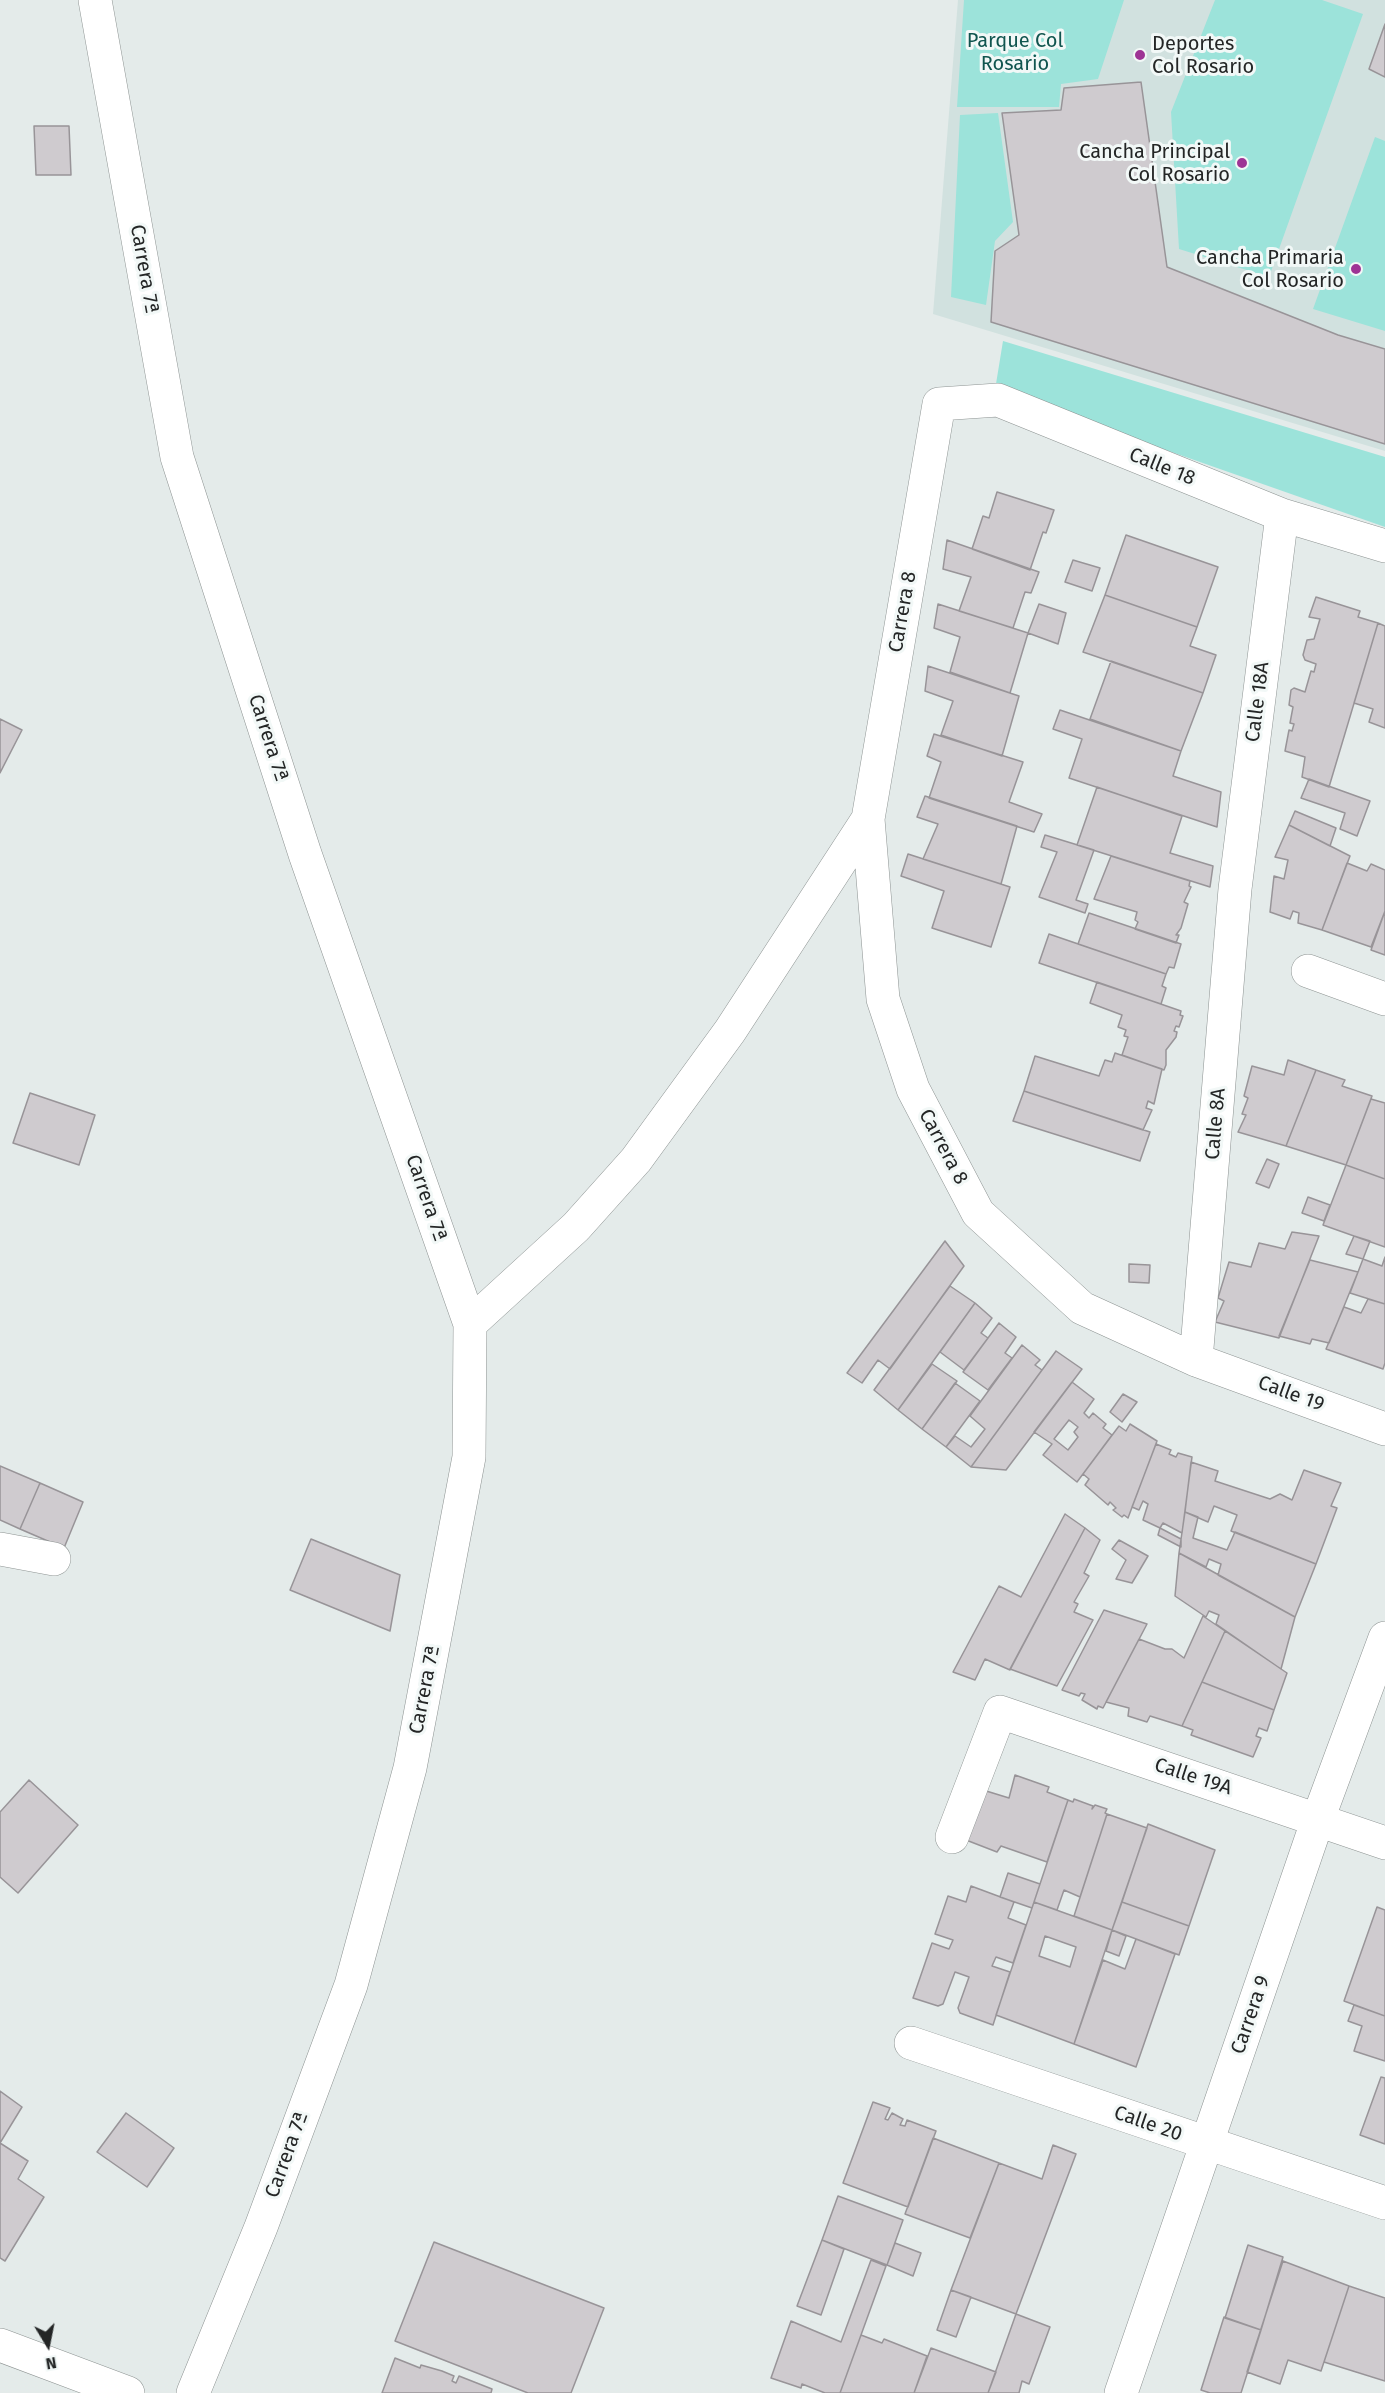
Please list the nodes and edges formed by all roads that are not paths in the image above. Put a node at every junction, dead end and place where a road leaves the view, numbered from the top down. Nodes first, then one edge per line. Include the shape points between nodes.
1 (95, 0) edge
2 (939, 404) joint
3 (1282, 515) junction
4 (1385, 546) edge
5 (868, 819) junction
6 (1235, 889) joint
7 (1308, 971) dead end
8 (1385, 999) edge
9 (470, 1324) junction
10 (1196, 1360) junction
11 (1385, 1429) edge
12 (0, 1549) edge
13 (54, 1559) dead end
14 (1385, 1638) edge
15 (1318, 1819) junction
16 (952, 1837) dead end
17 (1385, 1842) edge
18 (911, 2043) dead end
19 (1207, 2143) junction
20 (1385, 2204) edge
21 (0, 2345) edge
22 (128, 2393) edge
23 (194, 2393) edge
24 (1121, 2393) edge

1 - 9 street, Carrera 7ª via 177,457 305,854
2 - 3 street, Calle 18 via 998,400
2 - 5 street, Carrera 8
3 - 4 street, Calle 18
3 - 6 street, Calle 18A
5 - 9 street, Carrera 8 via 730,1031 636,1160 576,1227
5 - 10 street, Carrera 8 via 883,999 913,1089 978,1213 1082,1308
6 - 10 street, Calle 8A
7 - 8 street
9 - 23 street, Carrera 7ª via 469,1456 410,1768 351,1985
10 - 11 street, Calle 19
12 - 13 street
14 - 15 street, Carrera 9
15 - 16 street, Calle 19A via 1000,1712
15 - 17 street, Calle 19A
15 - 19 street, Carrera 9
18 - 19 street, Calle 20
19 - 20 street, Calle 20
19 - 24 street, Carrera 9
21 - 22 street

